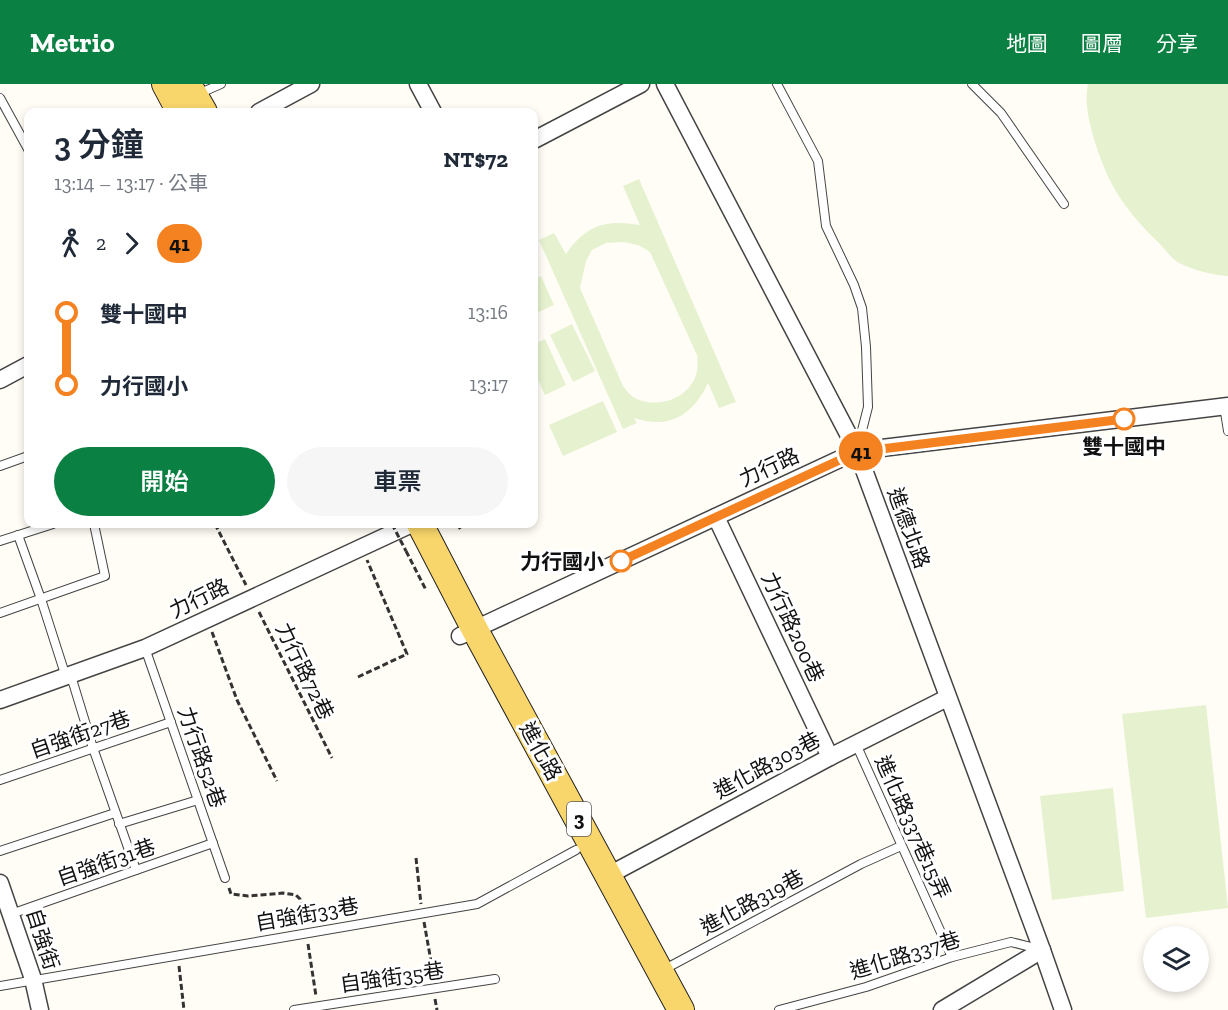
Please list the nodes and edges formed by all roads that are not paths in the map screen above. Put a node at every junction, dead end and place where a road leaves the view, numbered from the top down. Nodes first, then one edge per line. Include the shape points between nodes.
1 (165, 84) edge
2 (221, 84) edge
3 (311, 84) edge
4 (418, 84) edge
5 (641, 84) edge
6 (664, 84) edge
7 (777, 84) edge
8 (972, 84) edge
9 (0, 98) edge
10 (192, 101) edge
11 (266, 108) edge
12 (431, 108) edge
13 (538, 138) edge
14 (24, 142) edge
15 (1064, 204) dead end
16 (24, 367) edge
17 (0, 380) edge
18 (1226, 406) edge
19 (1228, 432) edge
20 (857, 452) junction
21 (24, 457) edge
22 (0, 466) edge
23 (716, 517) junction
24 (41, 528) edge
25 (95, 528) edge
26 (407, 529) edge
27 (18, 536) junction
28 (0, 541) edge
29 (41, 599) junction
30 (0, 614) edge
31 (467, 633) junction
32 (145, 648) junction
33 (68, 677) junction
34 (947, 698) junction
35 (0, 700) edge
36 (171, 722) junction
37 (856, 744) junction
38 (93, 748) junction
39 (830, 757) junction
40 (0, 780) edge
41 (198, 800) junction
42 (115, 813) junction
43 (119, 824) junction
44 (213, 843) junction
45 (901, 846) junction
46 (576, 850) junction
47 (0, 851) edge
48 (136, 870) junction
49 (609, 875) junction
50 (225, 878) road end
51 (2, 893) edge
52 (10, 914) junction
53 (1042, 950) junction
54 (952, 957) junction
55 (660, 972) junction
56 (33, 979) junction
57 (495, 980) dead end
58 (0, 986) edge
59 (40, 1010) edge
60 (294, 1010) edge
61 (662, 1010) edge
62 (681, 1010) edge
63 (779, 1010) edge
64 (942, 1010) edge
65 (1063, 1010) edge

1 - 10 main road
2 - 10 lane
3 - 11 street
4 - 12 street
5 - 13 street
6 - 20 street, 進德北路
7 - 20 lane via 818,161 826,226 862,308 868,407
8 - 15 lane via 1001,112
9 - 14 lane
16 - 17 street
18 - 19 lane
18 - 20 street, 力行路
20 - 23 street, 力行路
20 - 34 street, 進德北路
21 - 22 lane
23 - 31 street, 力行路
23 - 39 street, 力行路200巷
24 - 27 lane
25 - 29 lane via 105,576
26 - 31 main road, 進化路 / 3
26 - 32 street, 力行路
27 - 28 lane
27 - 29 lane
29 - 30 lane
29 - 33 lane
31 - 46 main road, 進化路 / 3
31 - 49 main road, 進化路 / 3
32 - 33 street, 力行路
32 - 36 lane, 力行路52巷
33 - 35 street, 力行路
33 - 38 lane
34 - 37 street, 進化路303巷
34 - 53 street, 進德北路
36 - 38 lane, 自強街27巷
36 - 41 lane, 力行路52巷
37 - 39 street, 進化路303巷
37 - 45 lane, 進化路337巷15弄
38 - 40 lane, 自強街27巷
38 - 42 lane
39 - 49 street, 進化路303巷
41 - 43 lane
41 - 44 lane, 力行路52巷
42 - 43 lane
42 - 47 lane
43 - 48 lane
44 - 48 lane, 自強街31巷
44 - 50 lane, 力行路52巷
45 - 54 lane, 進化路337巷15弄
45 - 55 lane, 進化路319巷
46 - 56 lane, 自強街33巷 via 477,904
46 - 61 main road, 進化路 / 3
48 - 52 lane, 自強街31巷
49 - 55 main road, 進化路 / 3
51 - 52 street, 自強街
52 - 56 street, 自強街
53 - 54 lane, 進化路337巷 via 1011,942
53 - 64 street
53 - 65 street, 進德北路
54 - 63 lane, 進化路337巷 via 866,987
55 - 62 main road, 進化路 / 3
56 - 58 lane, 自強街33巷
56 - 59 street, 自強街
57 - 60 lane, 自強街35巷

